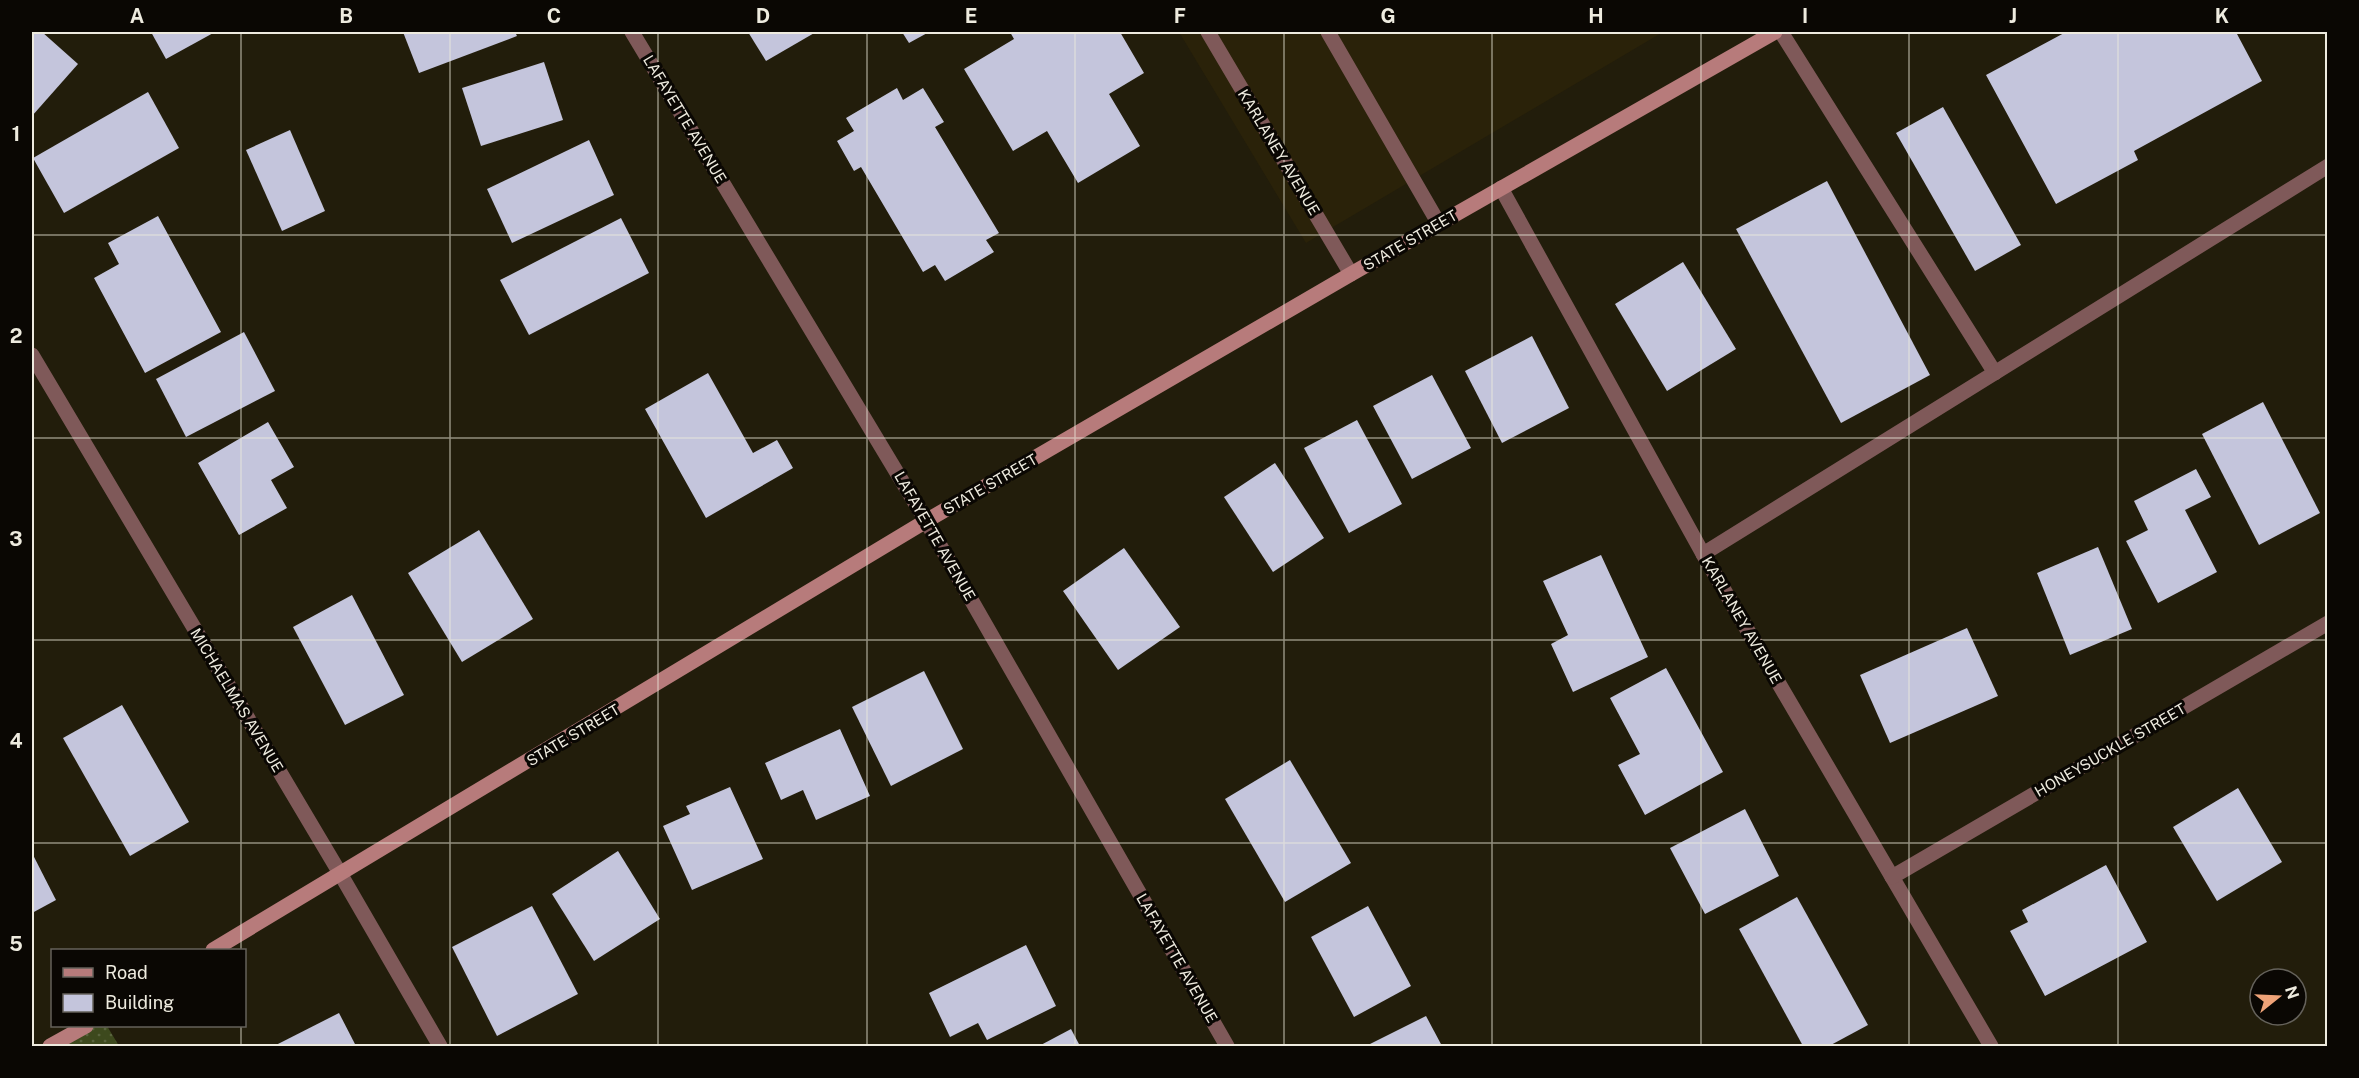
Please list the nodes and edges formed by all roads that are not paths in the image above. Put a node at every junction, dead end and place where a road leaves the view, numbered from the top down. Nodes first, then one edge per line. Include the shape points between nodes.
1 (633, 32) edge
2 (1208, 32) edge
3 (1328, 32) edge
4 (1775, 32) edge
5 (1781, 32) edge
6 (2328, 166) edge
7 (1501, 188) junction
8 (1439, 224) junction
9 (1351, 274) junction
10 (32, 355) edge
11 (1995, 373) junction
12 (926, 521) junction
13 (1703, 554) junction
14 (2328, 623) edge
15 (341, 875) junction
16 (1892, 877) junction
17 (216, 949) edge
18 (84, 1027) edge
19 (50, 1047) edge
20 (440, 1047) edge
21 (1227, 1047) edge
22 (1991, 1047) edge

1 - 12 street, LAFAYETTE AVENUE
2 - 9 street, KARLANEY AVENUE
3 - 8 street
4 - 7 main road, STATE STREET
5 - 11 street
6 - 11 street
7 - 8 main road, STATE STREET
7 - 13 street, KARLANEY AVENUE
8 - 9 main road, STATE STREET
9 - 12 main road, STATE STREET
10 - 15 street, MICHAELMAS AVENUE
11 - 13 street
12 - 15 main road, STATE STREET
12 - 21 street, LAFAYETTE AVENUE
13 - 16 street, KARLANEY AVENUE
14 - 16 street, HONEYSUCKLE STREET
15 - 17 main road, STATE STREET
15 - 20 street, MICHAELMAS AVENUE
16 - 22 street, KARLANEY AVENUE
18 - 19 main road

